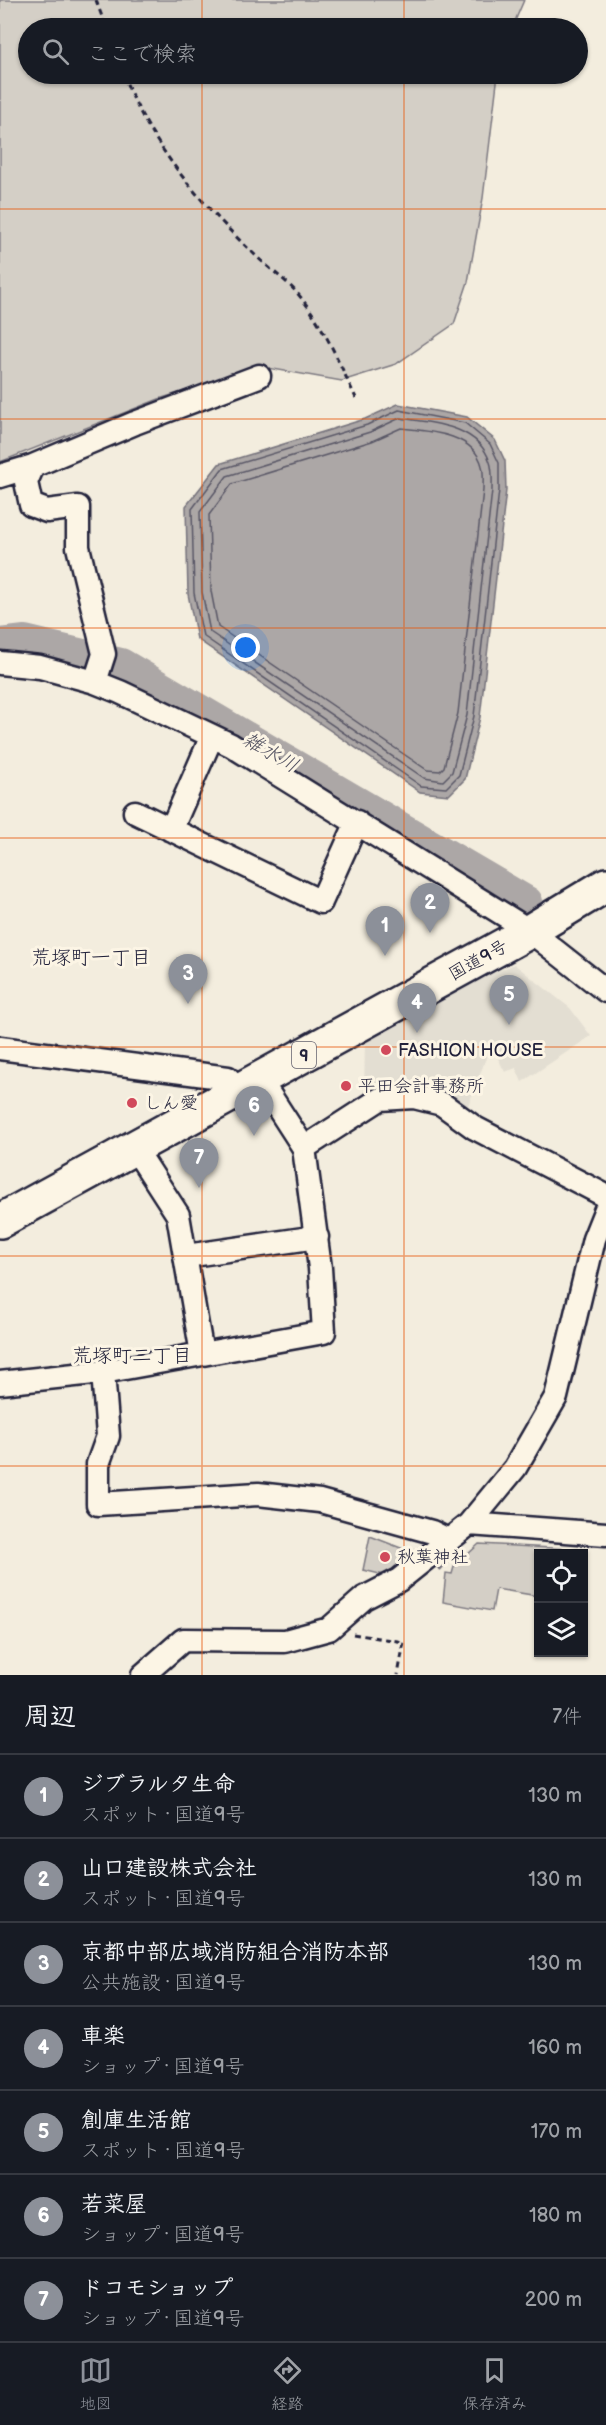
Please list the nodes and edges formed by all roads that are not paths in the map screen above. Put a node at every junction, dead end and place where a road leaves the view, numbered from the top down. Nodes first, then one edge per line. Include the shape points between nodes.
1 (259, 376) dead end
2 (33, 466) junction
3 (0, 476) edge
4 (0, 663) edge
5 (95, 682) junction
6 (212, 736) junction
7 (135, 812) dead end
8 (357, 822) junction
9 (171, 830) junction
10 (606, 885) edge
11 (530, 931) junction
12 (606, 992) edge
13 (0, 1048) edge
14 (249, 1085) junction
15 (134, 1147) junction
16 (304, 1148) junction
17 (606, 1196) edge
18 (606, 1209) edge
19 (0, 1221) edge
20 (316, 1237) junction
21 (186, 1256) junction
22 (202, 1354) junction
23 (103, 1372) junction
24 (0, 1383) edge
25 (469, 1524) junction
26 (606, 1534) edge
27 (448, 1540) junction
28 (143, 1675) edge

1 - 2 street
2 - 3 street
2 - 5 street via 26,482 31,506 47,511 78,507 78,548 104,654
4 - 5 street via 40,667
5 - 6 street
6 - 8 street
6 - 9 street
7 - 9 street
8 - 9 street via 321,902
8 - 11 street
10 - 11 highway, 国道9号 / 9
11 - 12 street
11 - 14 highway, 国道9号 / 9
13 - 14 street via 228,1078
14 - 15 highway, 国道9号 / 9
14 - 16 street
15 - 19 highway, 国道9号 / 9
15 - 21 street via 178,1215
16 - 17 street via 380,1099 414,1097 442,1104 475,1128
16 - 20 street
18 - 25 street via 594,1239 556,1397 514,1468
20 - 21 street
20 - 22 street via 324,1332
21 - 22 street
22 - 23 street
23 - 24 street
23 - 27 street via 108,1436 98,1464 98,1504 268,1495 320,1501
25 - 26 street
25 - 27 street
27 - 28 street via 399,1580 364,1598 329,1629 285,1641 183,1640

